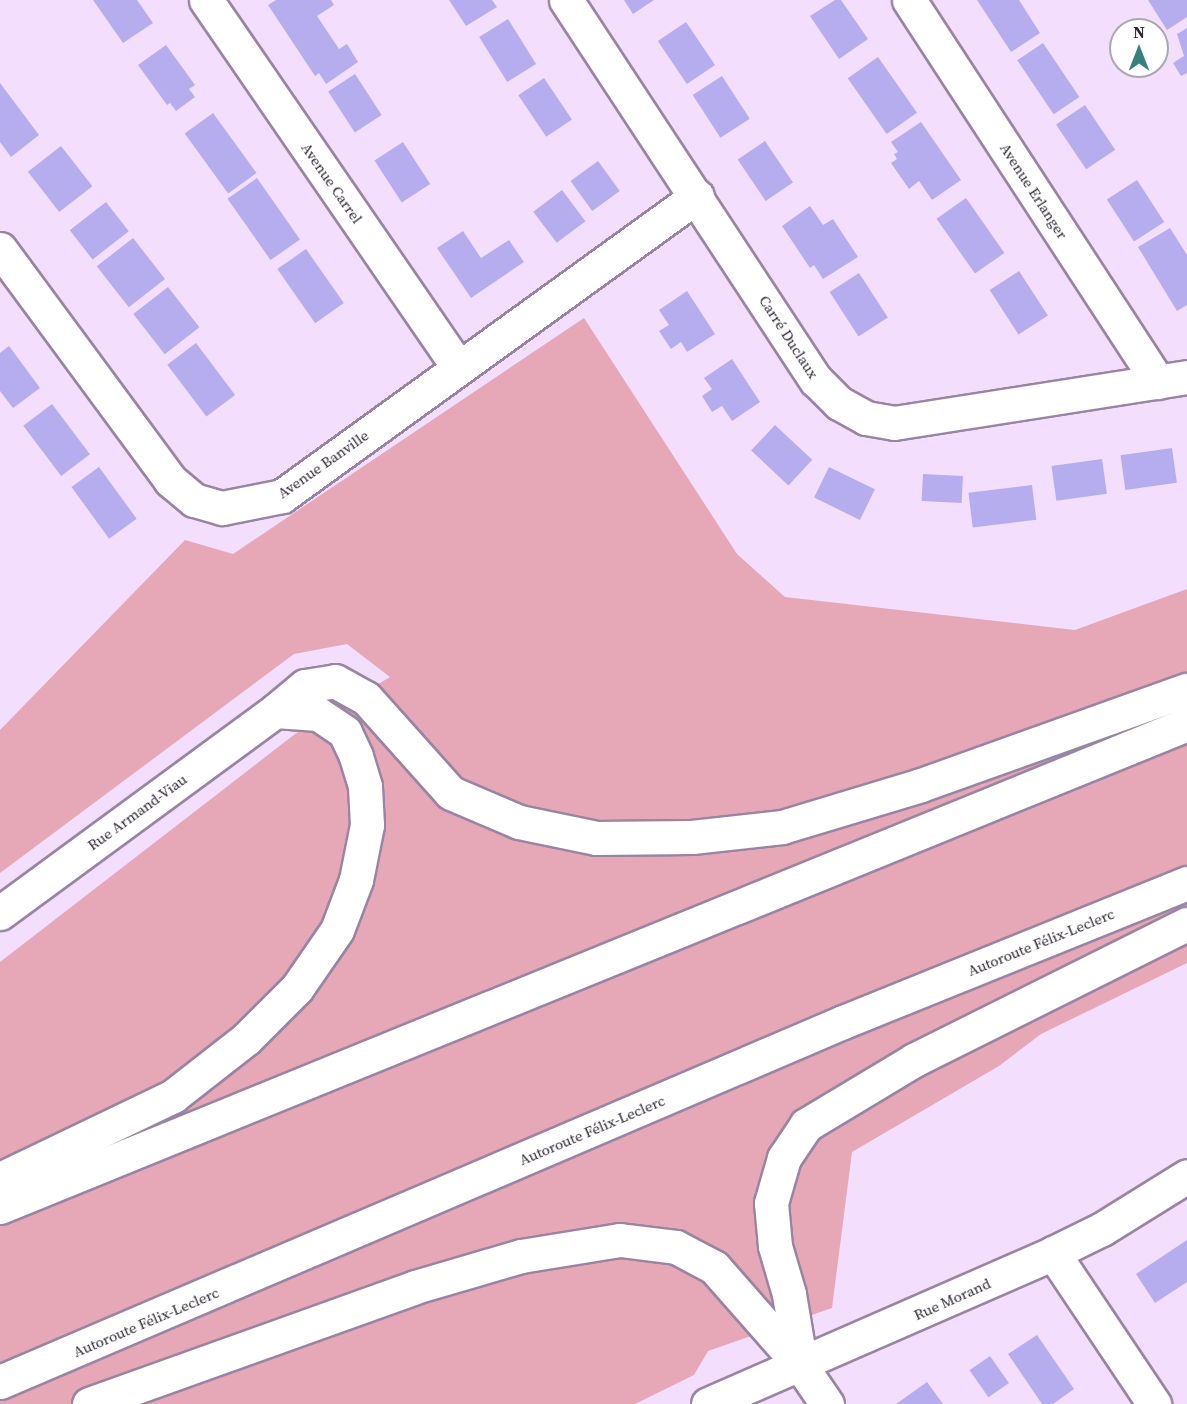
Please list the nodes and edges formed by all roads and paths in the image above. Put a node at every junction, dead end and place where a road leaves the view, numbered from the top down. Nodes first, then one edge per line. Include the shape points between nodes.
1 (206, 0) edge
2 (566, 0) edge
3 (909, 0) edge
4 (697, 196) junction
5 (0, 249) edge
6 (458, 367) junction
7 (1173, 379) edge
8 (1187, 690) edge
9 (274, 711) junction
10 (1187, 724) edge
11 (1187, 884) edge
12 (0, 913) edge
13 (1187, 924) edge
14 (1187, 1176) edge
15 (0, 1179) edge
16 (0, 1207) edge
17 (1053, 1253) junction
18 (801, 1366) junction
19 (0, 1382) edge
20 (89, 1404) edge
21 (708, 1404) edge
22 (827, 1404) edge
23 (1154, 1404) edge

1 - 6 main road, Avenue Carrel
2 - 4 main road, Carré Duclaux
3 - 7 main road, Avenue Erlanger
4 - 6 main road, Avenue Banville
4 - 7 main road, Carré Duclaux via 816,380 839,403 866,418 894,423
5 - 6 main road, Avenue Banville via 170,480 194,500 222,508 282,496
8 - 9 main road, Rue Armand-Viau via 921,785 814,817 782,826 692,837 596,838 519,822 451,793 366,698 335,681 305,686
9 - 12 main road, Rue Armand-Viau
9 - 15 main road via 318,714 345,732 365,786 367,825 356,880 337,930 297,988 246,1039 173,1096
10 - 16 main road
11 - 19 main road, Autoroute Félix-Leclerc via 843,1022
13 - 18 main road via 914,1059 806,1125 784,1158 771,1203 775,1246 789,1294
14 - 17 main road, Rue Morand via 1102,1229
17 - 18 main road, Rue Morand
17 - 23 main road
18 - 20 main road via 714,1267 676,1247 620,1240 521,1256 415,1287
18 - 21 main road, Rue Morand
18 - 22 main road

